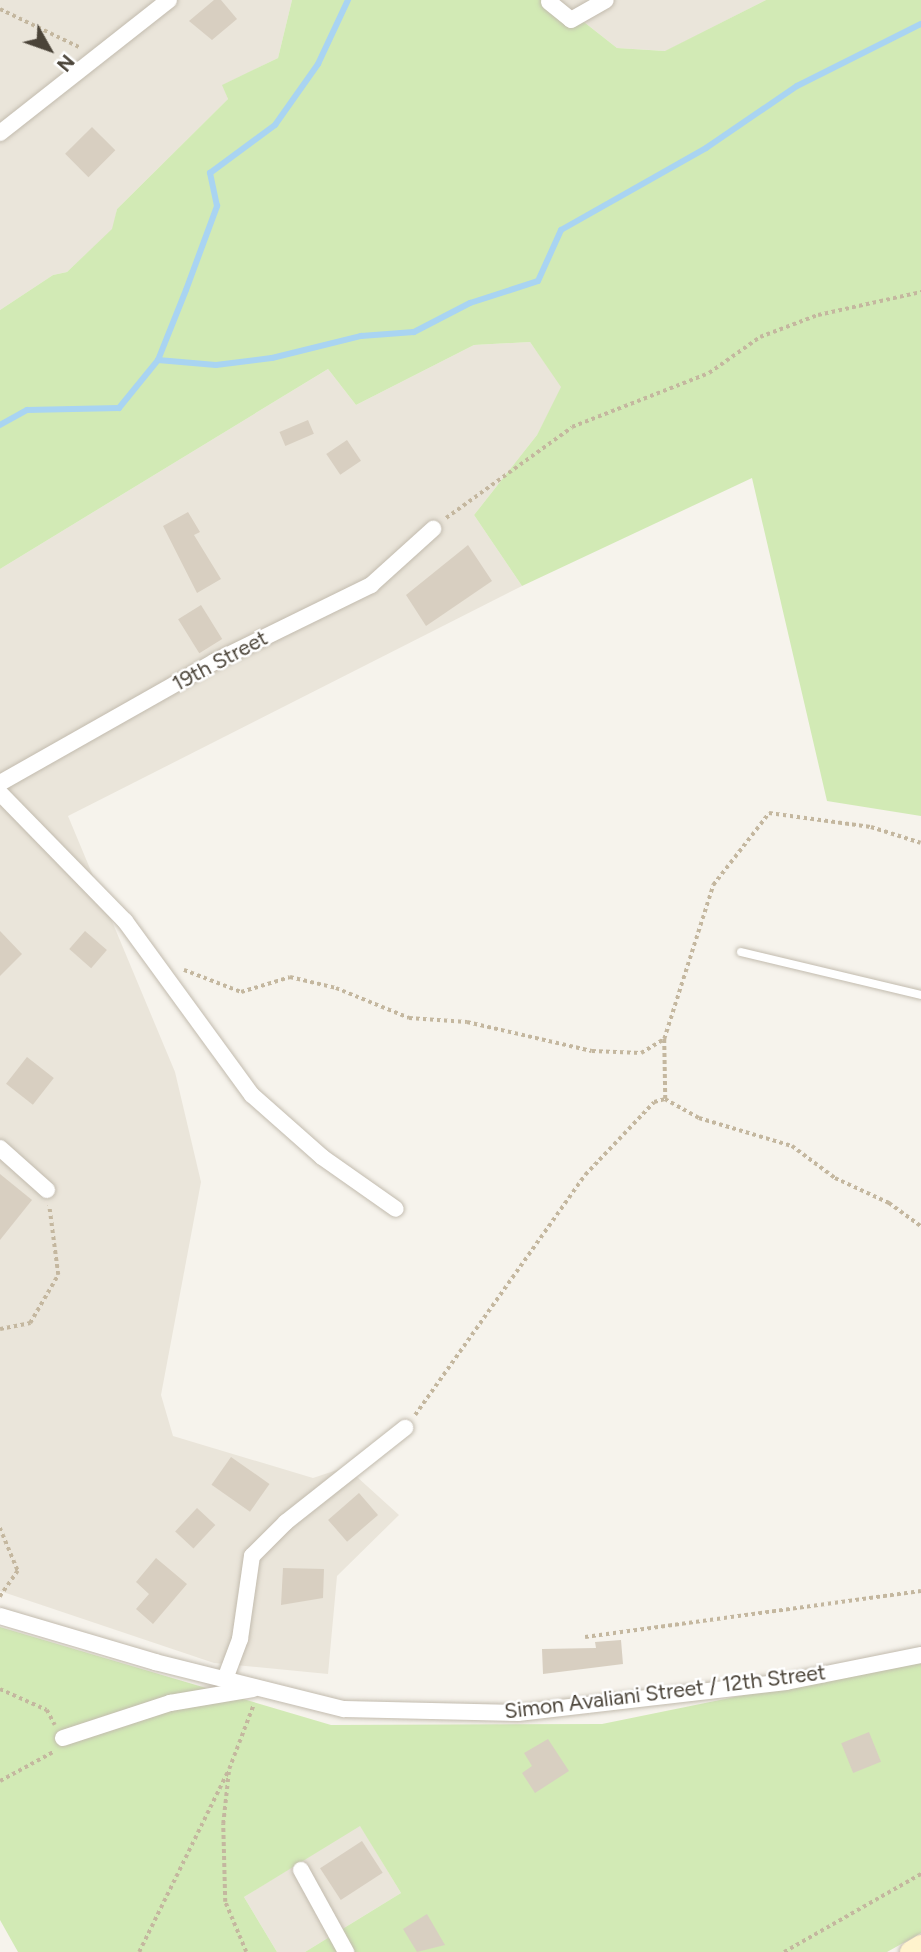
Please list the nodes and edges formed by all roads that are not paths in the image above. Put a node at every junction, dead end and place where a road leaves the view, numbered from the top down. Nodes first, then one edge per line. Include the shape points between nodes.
1 (169, 0) edge
2 (606, 0) edge
3 (549, 2) dead end
4 (0, 133) edge
5 (433, 529) road end
6 (0, 783) edge
7 (0, 793) edge
8 (741, 952) dead end
9 (921, 995) edge
10 (0, 1148) edge
11 (47, 1190) road end
12 (396, 1209) dead end
13 (405, 1428) road end
14 (0, 1616) edge
15 (921, 1655) edge
16 (225, 1679) junction
17 (260, 1688) junction
18 (63, 1738) road end
19 (301, 1870) dead end
20 (921, 1946) edge
21 (346, 1952) edge
22 (911, 1952) edge

1 - 4 street
2 - 3 street via 571,20
5 - 6 street, 19th Street via 371,585 214,662
7 - 12 street via 125,921 252,1095 322,1157
8 - 9 lane
10 - 11 street
13 - 16 street via 286,1522 252,1556 240,1639
14 - 16 street, Simon Avaliani Street / 12th Street
15 - 17 street, Simon Avaliani Street / 12th Street via 786,1682 518,1713 344,1709
16 - 17 street, Simon Avaliani Street / 12th Street
17 - 18 street via 170,1703
19 - 21 street
20 - 22 main road

